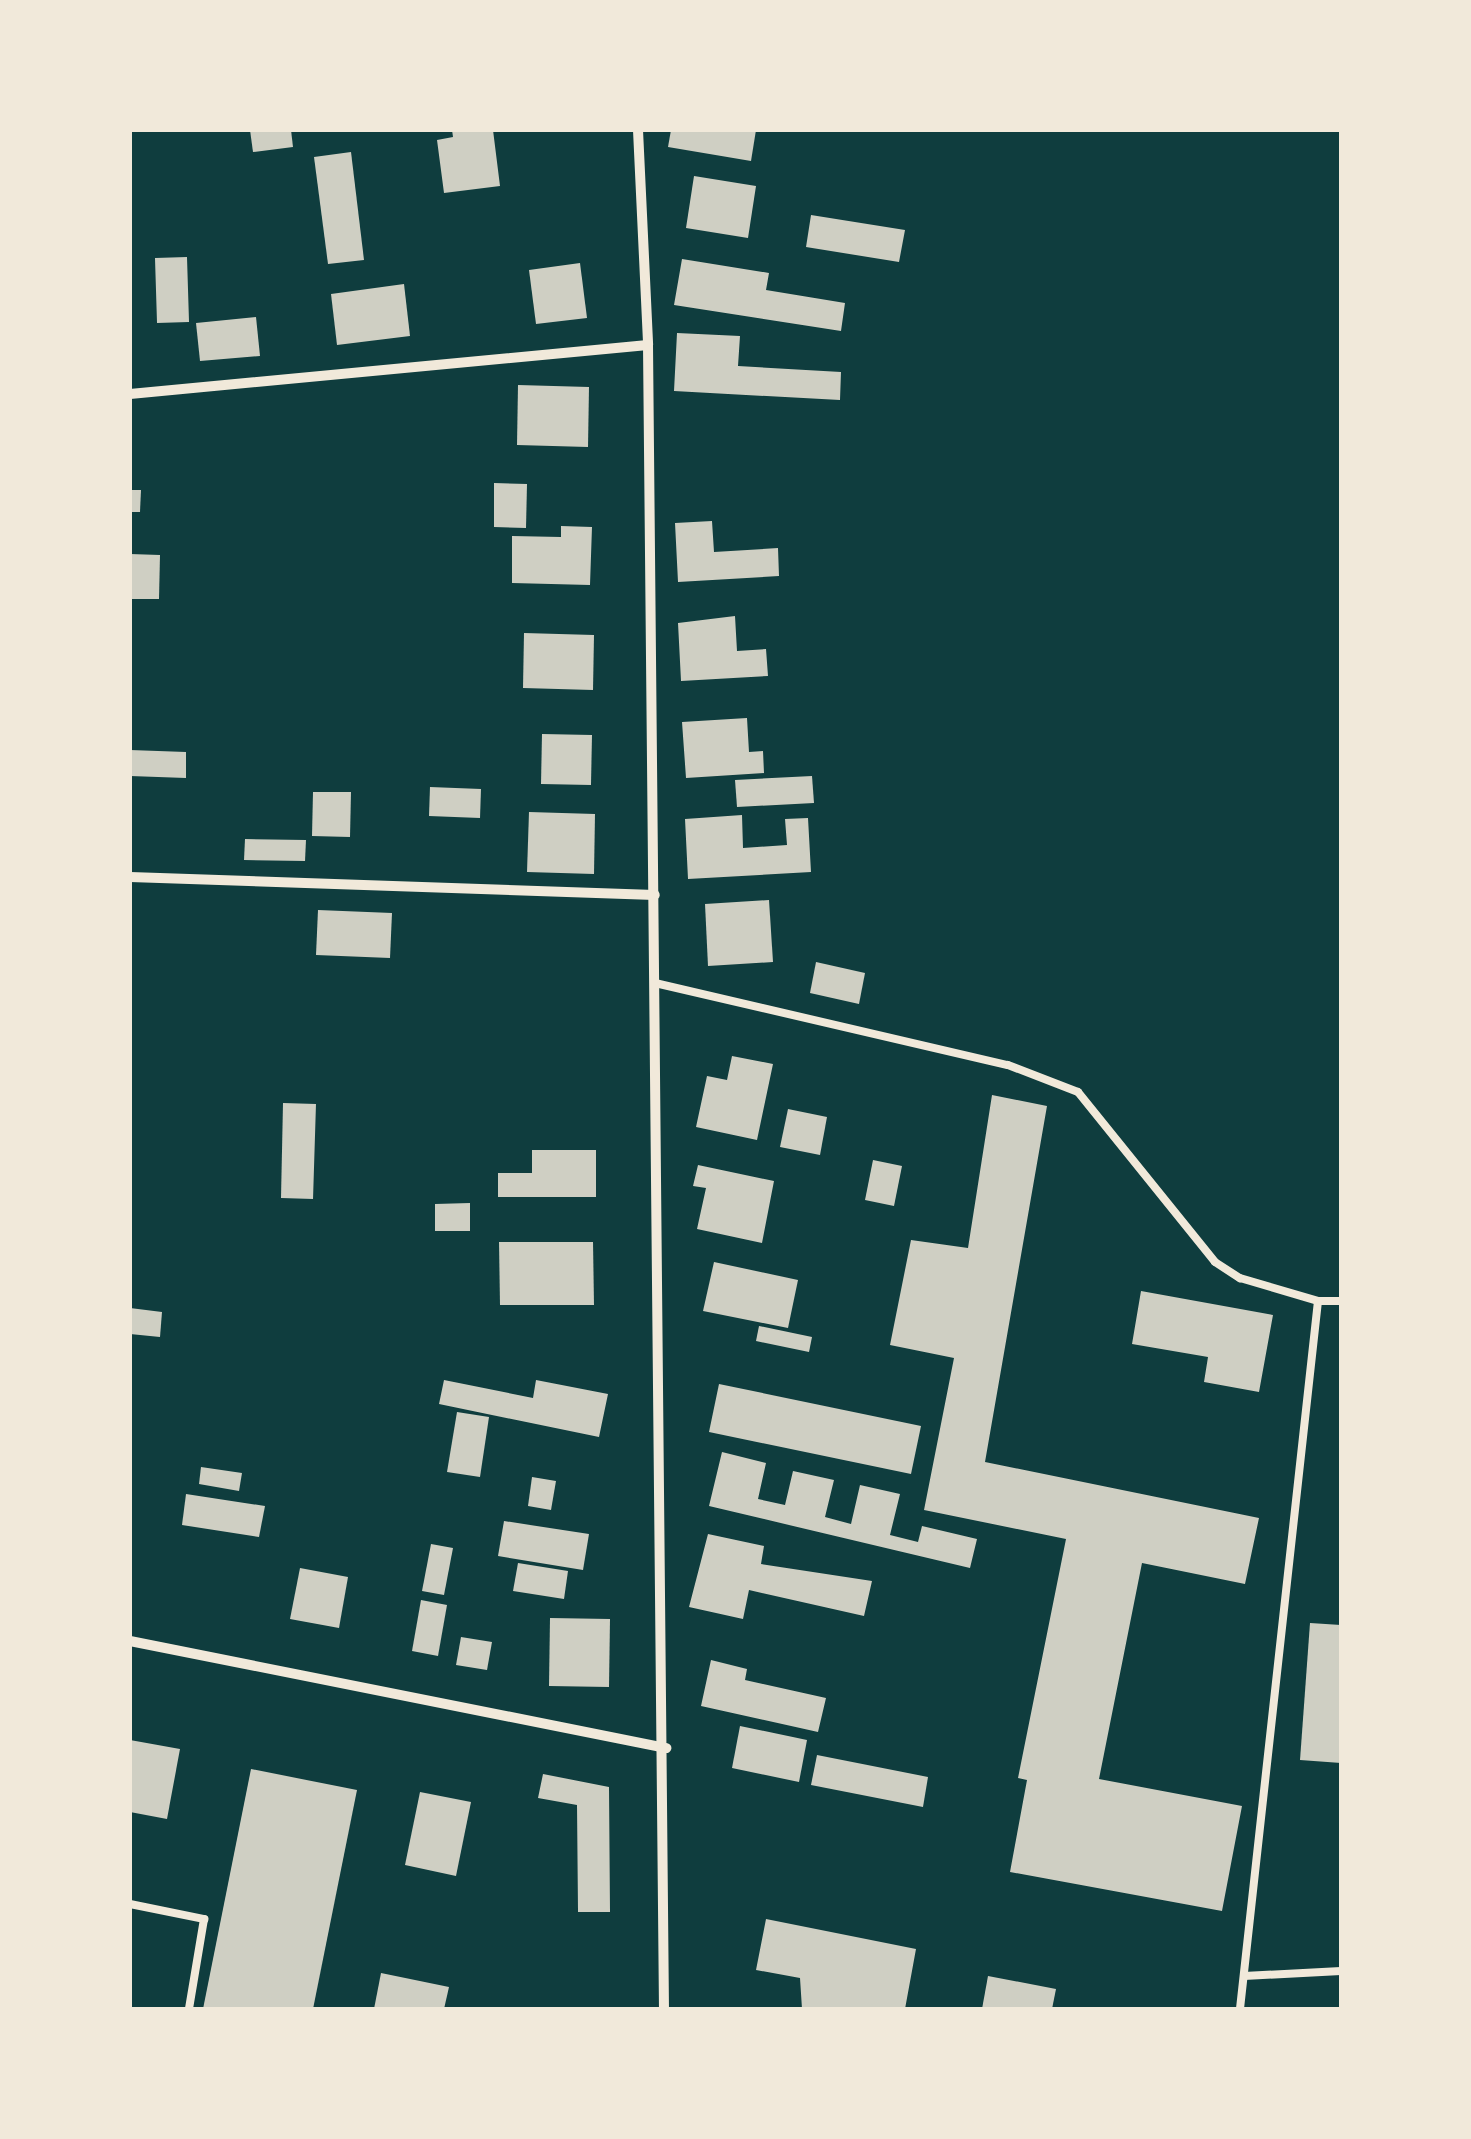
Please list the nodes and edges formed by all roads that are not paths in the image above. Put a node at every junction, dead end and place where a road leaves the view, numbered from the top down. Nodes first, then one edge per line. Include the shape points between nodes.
1 (638, 130) edge
2 (648, 345) junction
3 (130, 394) edge
4 (130, 877) edge
5 (655, 895) junction
6 (655, 983) junction
7 (1318, 1301) junction
8 (1341, 1301) edge
9 (130, 1641) edge
10 (666, 1748) junction
11 (130, 1904) edge
12 (1341, 1971) edge
13 (1244, 1976) junction
14 (189, 2009) edge
15 (664, 2009) edge
16 (1240, 2009) edge

1 - 2 street
2 - 3 street
2 - 5 street
4 - 5 street
5 - 6 street
6 - 7 lane via 1008,1065 1078,1092 1215,1262 1240,1278
6 - 10 street
7 - 8 lane
7 - 13 lane
9 - 10 street
10 - 15 street
11 - 14 lane via 204,1919
12 - 13 lane
13 - 16 lane

